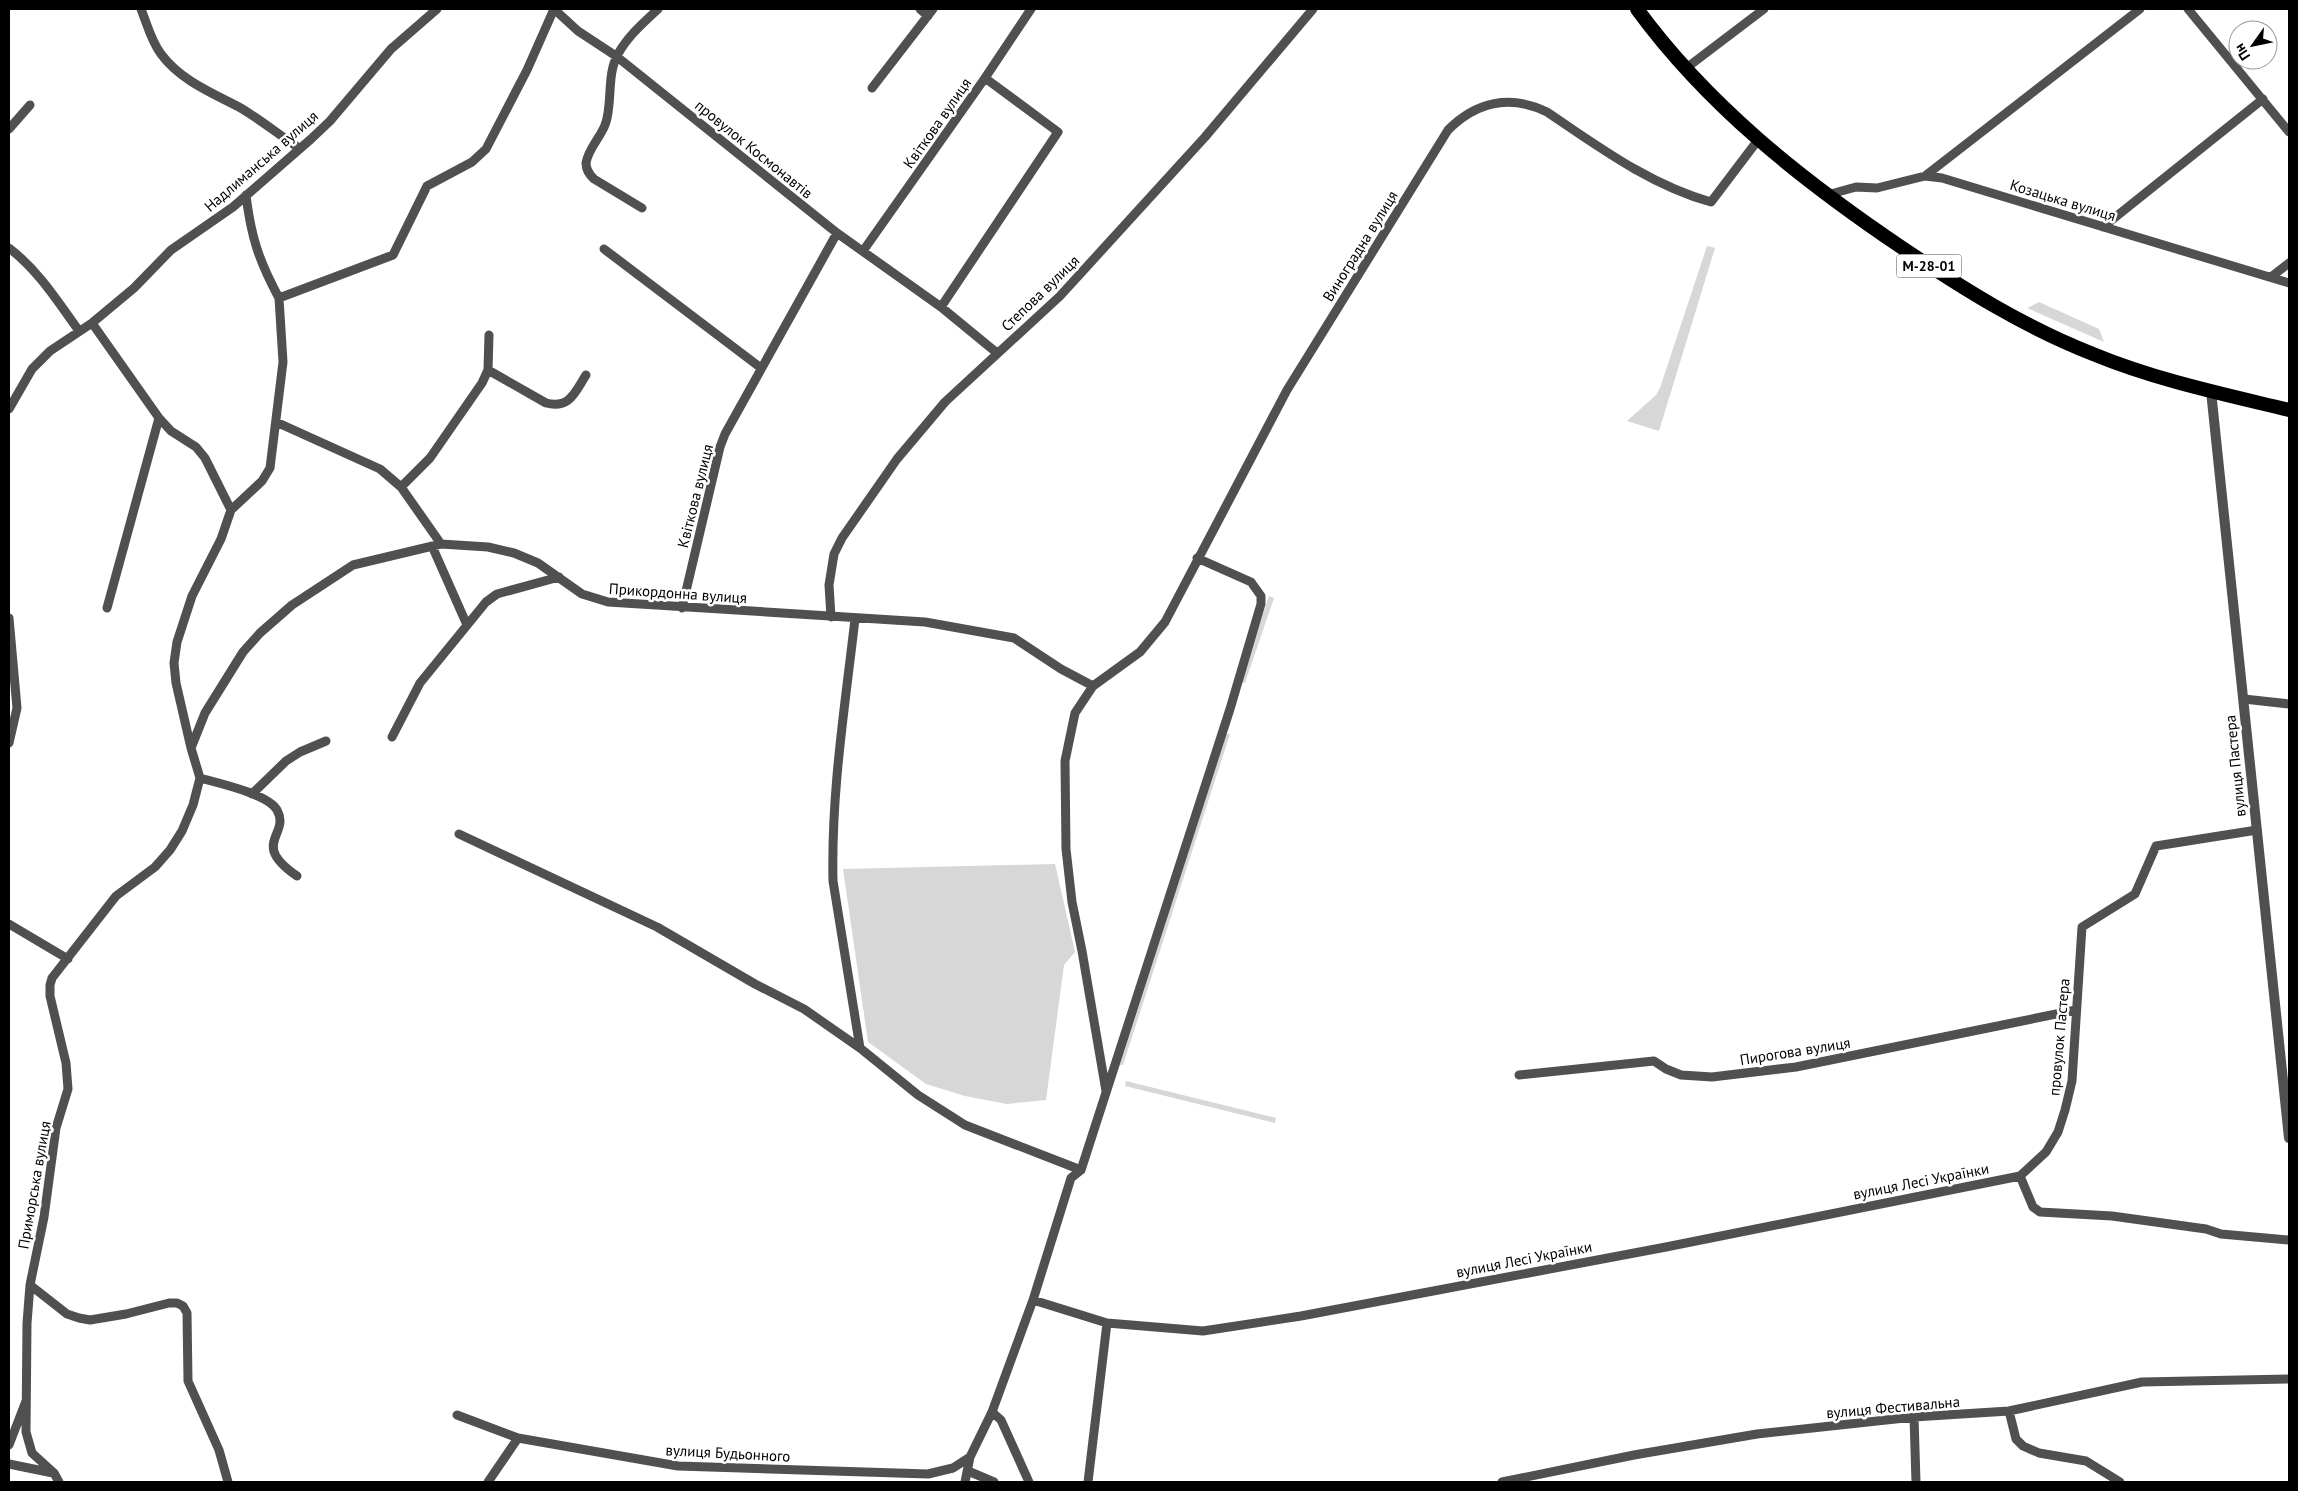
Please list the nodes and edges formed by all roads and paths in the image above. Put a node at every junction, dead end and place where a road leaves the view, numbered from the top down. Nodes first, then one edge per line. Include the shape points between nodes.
1 (141, 9) edge
2 (437, 9) edge
3 (554, 9) edge
4 (658, 9) edge
5 (920, 9) edge
6 (1031, 9) edge
7 (1313, 9) edge
8 (1637, 9) edge
9 (1764, 9) edge
10 (2140, 9) edge
11 (2188, 9) edge
12 (931, 12) edge
13 (616, 56) junction
14 (1685, 70) junction
15 (985, 78) junction
16 (872, 88) dead end
17 (2263, 99) junction
18 (30, 105) dead end
19 (9, 129) edge
20 (2289, 132) edge
21 (1758, 140) junction
22 (299, 148) junction
23 (1925, 176) junction
24 (246, 195) junction
25 (1827, 196) junction
26 (642, 208) dead end
27 (2104, 227) junction
28 (837, 233) junction
29 (9, 248) edge
30 (604, 249) dead end
31 (863, 251) junction
32 (2289, 263) edge
33 (2271, 277) junction
34 (2289, 283) edge
35 (279, 298) junction
36 (941, 307) junction
37 (92, 323) junction
38 (79, 330) junction
39 (489, 335) dead end
40 (997, 353) junction
41 (762, 368) junction
42 (488, 370) junction
43 (586, 375) dead end
44 (2211, 391) junction
45 (9, 408) edge
46 (2289, 410) edge
47 (159, 418) junction
48 (276, 422) junction
49 (401, 487) junction
50 (231, 510) junction
51 (437, 545) junction
52 (1197, 558) junction
53 (560, 577) junction
54 (107, 608) dead end
55 (682, 608) junction
56 (830, 616) junction
57 (9, 618) edge
58 (855, 619) junction
59 (467, 625) junction
60 (1093, 686) junction
61 (2244, 700) junction
62 (2289, 704) edge
63 (392, 737) dead end
64 (326, 741) dead end
65 (9, 743) edge
66 (191, 748) junction
67 (200, 778) junction
68 (252, 794) junction
69 (2257, 830) junction
70 (459, 834) dead end
71 (297, 876) dead end
72 (9, 924) edge
73 (68, 959) junction
74 (2076, 1010) junction
75 (860, 1048) junction
76 (1519, 1075) dead end
77 (1106, 1091) junction
78 (2289, 1138) edge
79 (1081, 1170) junction
80 (2020, 1176) junction
81 (2289, 1240) edge
82 (30, 1285) junction
83 (1033, 1300) junction
84 (1107, 1323) junction
85 (2289, 1379) edge
86 (28, 1394) junction
87 (2009, 1411) junction
88 (992, 1412) junction
89 (457, 1415) dead end
90 (1914, 1417) junction
91 (518, 1438) junction
92 (9, 1445) edge
93 (970, 1457) junction
94 (9, 1464) edge
95 (968, 1471) junction
96 (54, 1473) junction
97 (59, 1482) edge
98 (228, 1482) edge
99 (488, 1482) edge
100 (964, 1482) edge
101 (994, 1482) edge
102 (1029, 1482) edge
103 (1088, 1482) edge
104 (1502, 1482) edge
105 (1916, 1482) edge
106 (2120, 1482) edge

1 - 22 street via 154,42 171,65 204,91 240,108
2 - 22 street, Надлиманська вулиця via 391,49 330,121
3 - 13 street, провулок Космонавтів via 578,31
3 - 35 street via 486,149 472,162 427,186 394,255
4 - 13 street via 630,35
5 - 12 street
6 - 15 street, Квіткова вулиця
7 - 40 street, Степова вулиця via 1205,137 1060,296
8 - 14 highway, М-28-01
9 - 14 street
10 - 23 street
11 - 17 street
12 - 16 street
13 - 26 street via 606,124 587,157 586,166 594,179
13 - 28 street, провулок Космонавтів
14 - 21 highway, М-28-01
15 - 31 street, Квіткова вулиця
15 - 36 street via 1058,132
17 - 20 street
17 - 27 street
18 - 19 street
21 - 25 highway, М-28-01
21 - 52 street, Виноградна вулиця via 1711,202 1649,179 1534,105 1495,103 1461,117 1434,150 1287,390
22 - 24 street, Надлиманська вулиця
23 - 25 street, Козацька вулиця via 1877,188 1856,187
23 - 27 street, Козацька вулиця via 1942,178
24 - 35 street via 251,232 266,274
24 - 37 street, Надлиманська вулиця via 171,250 134,288
25 - 44 highway, М-28-01 via 1956,284 2043,333 2093,355
27 - 33 street, Козацька вулиця
28 - 31 street, провулок Космонавтів
28 - 41 street, Квіткова вулиця
29 - 38 street via 34,271
30 - 41 street
31 - 36 street, провулок Космонавтів
32 - 33 street
33 - 34 street, Козацька вулиця
35 - 48 street via 283,362
36 - 40 street, провулок Космонавтів
37 - 38 street
37 - 47 street
38 - 45 street via 32,369
39 - 42 street
40 - 56 street, Степова вулиця via 939,409 897,459 842,538 834,554 829,585
41 - 55 street, Квіткова вулиця via 720,447
42 - 43 street via 546,403 556,405 564,404 572,397
42 - 49 street via 430,458
44 - 46 highway, М-28-01
44 - 61 street, вулиця Пастера
47 - 50 street via 171,431 196,447
47 - 54 street
48 - 49 street via 363,460 380,469
48 - 50 street via 267,474
49 - 51 street
50 - 66 street via 221,539 192,596 177,642 176,683
51 - 53 street, Прикордонна вулиця via 514,553
51 - 59 street
51 - 66 street, Прикордонна вулиця via 353,565 292,605 243,652 205,713
52 - 60 street, Виноградна вулиця via 1155,636 1133,657
52 - 77 street via 1251,582 1261,596 1261,604
53 - 55 street, Прикордонна вулиця via 582,594 601,601
53 - 59 street via 497,594
55 - 56 street, Прикордонна вулиця
56 - 58 street, Прикордонна вулиця
57 - 65 street via 17,708
58 - 60 street, Прикордонна вулиця via 925,622 1014,638
58 - 75 street via 832,854 833,881
59 - 63 street via 420,683
60 - 77 street via 1075,713 1069,733 1065,761 1066,849 1072,902
61 - 62 street
61 - 69 street, вулиця Пастера
64 - 68 street via 286,761
66 - 67 street
67 - 68 street
67 - 73 street via 182,831 170,850 155,867 116,896
68 - 71 street via 277,810 280,820 273,850 282,865
69 - 74 street, провулок Пастера via 2156,846 2135,894 2082,927
69 - 78 street, вулиця Пастера
70 - 75 street via 657,927 804,1009
72 - 73 street
73 - 82 street, Приморська вулиця via 50,985 68,1089 56,1128 44,1217
74 - 76 street, Пирогова вулиця via 1796,1068 1712,1077 1680,1075 1654,1060
74 - 80 street, провулок Пастера via 2072,1081 2058,1132 2046,1152
75 - 79 street via 918,1095 965,1125
77 - 79 street
79 - 83 street via 1071,1178
80 - 81 street via 2034,1207 2040,1212 2112,1216 2221,1234
80 - 84 street, вулиця Лесі Українки via 1301,1316 1202,1331
82 - 86 street, Приморська вулиця
82 - 98 street via 67,1314 90,1320 168,1303 177,1302 183,1306 187,1313 188,1381 219,1450
83 - 84 street, вулиця Лесі Українки
83 - 88 street
84 - 103 street
85 - 87 street, вулиця Фестивальна via 2142,1382
86 - 92 street
86 - 96 street, Приморська вулиця via 26,1432 32,1453
87 - 90 street, вулиця Фестивальна
87 - 106 street via 2016,1439 2023,1446 2039,1453 2086,1460
88 - 93 street
88 - 102 street via 1001,1420
89 - 91 street, вулиця Будьонного
90 - 104 street, вулиця Фестивальна via 1757,1434
90 - 105 street
91 - 93 street, вулиця Будьонного via 678,1466 928,1474 953,1468
91 - 99 street
93 - 95 street
94 - 96 street
95 - 100 street
95 - 101 street
96 - 97 street, Приморська вулиця

